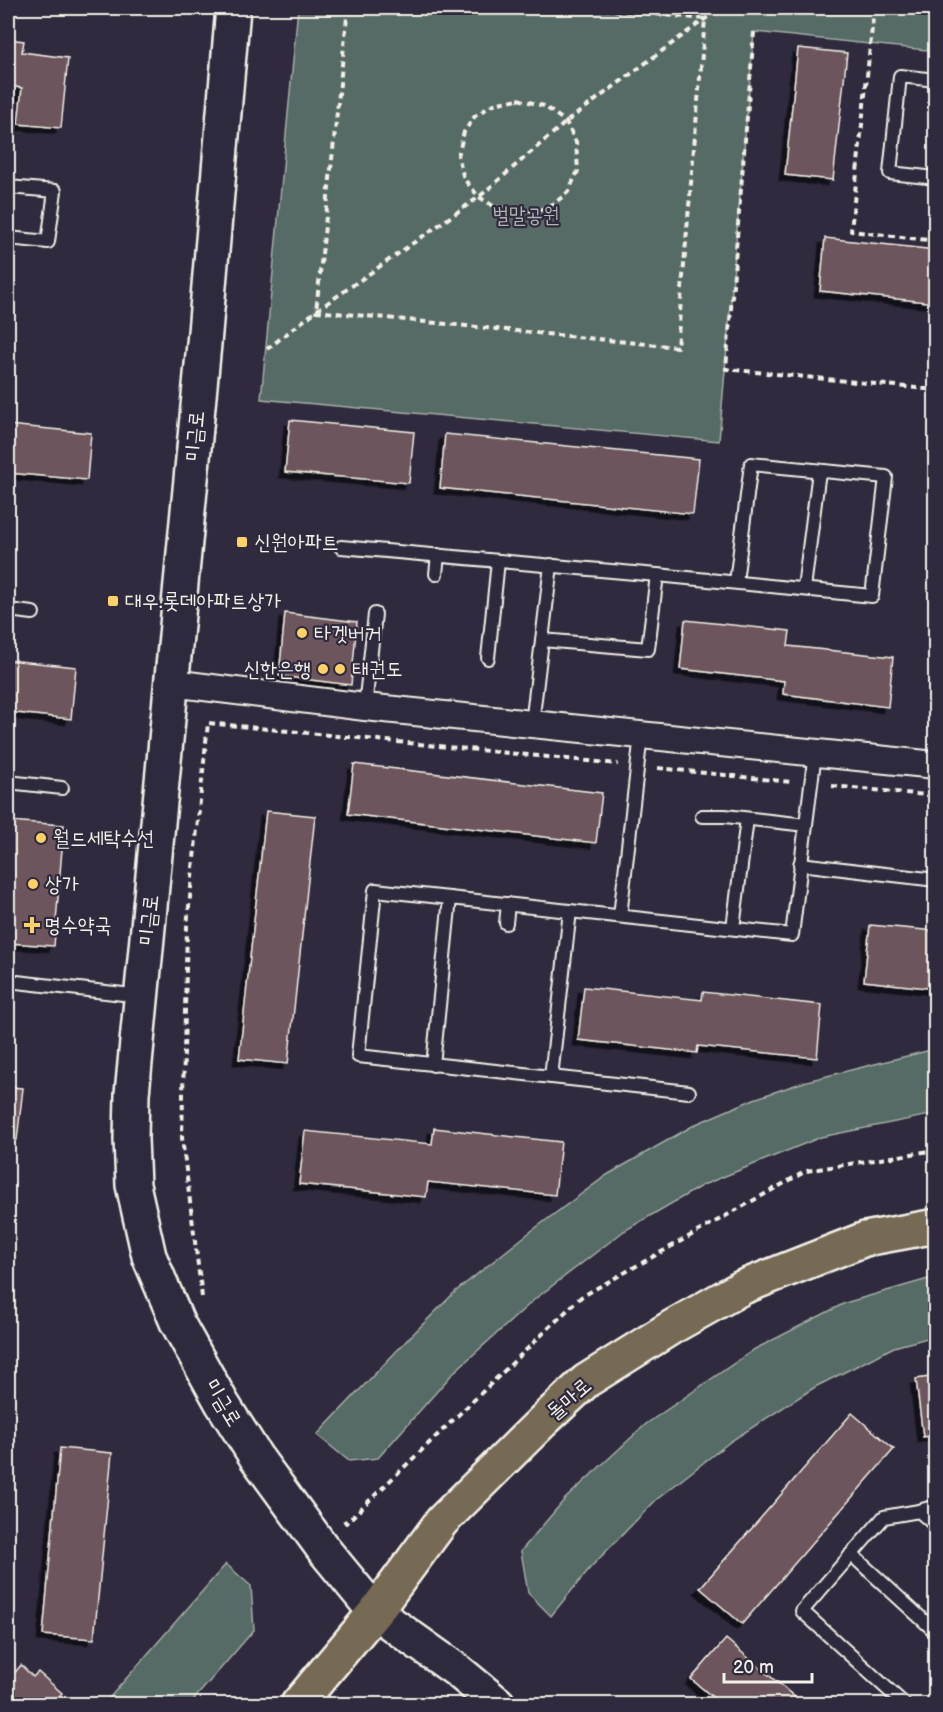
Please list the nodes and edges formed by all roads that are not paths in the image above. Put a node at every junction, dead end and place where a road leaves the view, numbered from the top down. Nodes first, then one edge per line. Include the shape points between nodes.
1 (233, 8) edge
2 (936, 80) edge
3 (936, 178) edge
4 (8, 187) edge
5 (8, 238) edge
6 (819, 471) junction
7 (341, 547) dead end
8 (438, 555) junction
9 (498, 561) junction
10 (551, 565) junction
11 (436, 574) dead end
12 (657, 574) junction
13 (736, 582) junction
14 (804, 588) junction
15 (8, 610) edge
16 (33, 613) dead end
17 (375, 614) dead end
18 (542, 640) junction
19 (488, 658) dead end
20 (172, 683) junction
21 (365, 707) junction
22 (532, 724) junction
23 (641, 735) junction
24 (814, 753) junction
25 (936, 765) edge
26 (8, 782) edge
27 (62, 788) dead end
28 (702, 816) dead end
29 (747, 819) junction
30 (806, 825) junction
31 (800, 864) junction
32 (936, 880) edge
33 (450, 898) junction
34 (508, 904) junction
35 (570, 911) junction
36 (620, 916) junction
37 (506, 922) dead end
38 (734, 928) junction
39 (8, 981) edge
40 (142, 996) junction
41 (433, 1065) junction
42 (551, 1077) junction
43 (689, 1092) dead end
44 (936, 1226) edge
45 (936, 1506) edge
46 (919, 1510) junction
47 (936, 1526) edge
48 (852, 1554) junction
49 (375, 1612) junction
50 (936, 1632) edge
51 (298, 1704) edge
52 (498, 1704) edge
53 (904, 1704) edge

1 - 20 main road, 미금로
2 - 3 lane via 900,76 890,173
4 - 5 lane via 55,191 48,242
6 - 13 lane via 751,464
6 - 14 lane
6 - 14 lane via 886,477 872,596
7 - 8 lane
8 - 9 lane
8 - 11 lane
9 - 10 lane
9 - 19 lane
10 - 12 lane
10 - 18 lane
12 - 13 lane
12 - 18 lane via 648,650
13 - 14 lane
15 - 16 lane
17 - 21 lane
18 - 22 lane
20 - 21 street
20 - 40 main road, 미금로
21 - 22 street
22 - 23 street
23 - 24 street
23 - 36 lane
24 - 25 street
24 - 30 lane
26 - 27 lane
28 - 29 lane
29 - 30 lane
29 - 38 lane
30 - 31 lane
31 - 32 lane
31 - 38 lane via 792,935
33 - 34 lane
33 - 41 lane
33 - 41 lane via 375,890 358,1056
34 - 35 lane
34 - 37 lane
35 - 36 lane
35 - 42 lane
36 - 38 lane
39 - 40 lane
40 - 49 main road, 미금로 via 131,1139 133,1185 149,1256 177,1322 256,1456
41 - 42 lane
42 - 43 lane
44 - 49 main road, 돌마로 via 865,1239 743,1287 586,1381 442,1521
45 - 46 lane
46 - 47 lane
46 - 48 lane via 884,1517
48 - 50 lane
48 - 53 lane via 802,1611
49 - 51 main road, 돌마로
49 - 52 main road, 미금로

